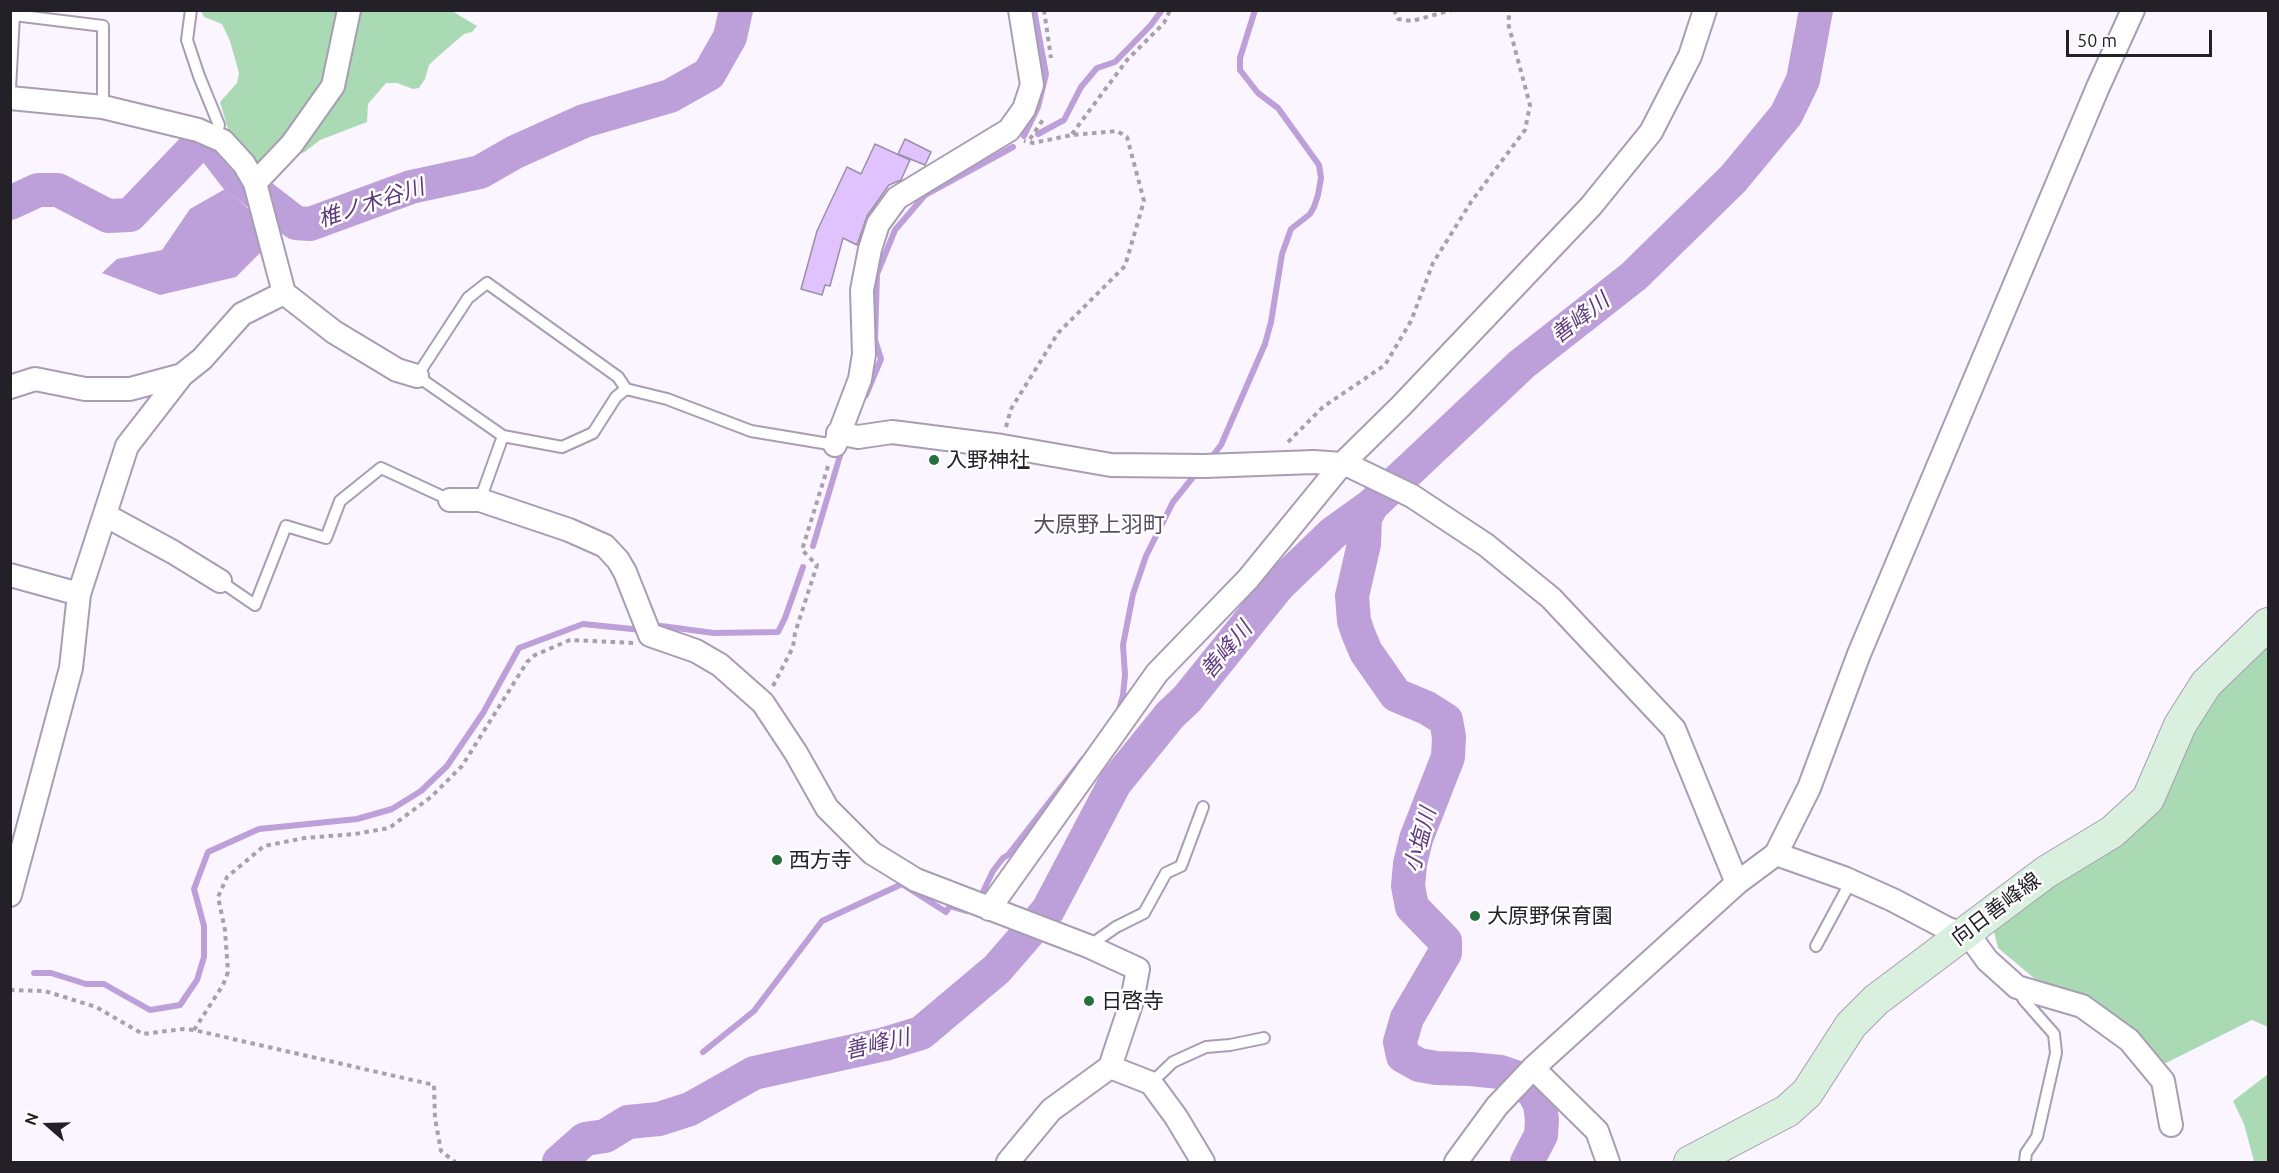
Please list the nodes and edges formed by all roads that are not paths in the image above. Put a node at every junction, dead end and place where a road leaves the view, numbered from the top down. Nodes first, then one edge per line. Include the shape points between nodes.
1 (191, 10) edge
2 (349, 10) edge
3 (1020, 10) edge
4 (1705, 10) edge
5 (2133, 10) edge
6 (10, 89) edge
7 (10, 98) edge
8 (103, 106) junction
9 (216, 138) junction
10 (258, 192) junction
11 (284, 293) junction
12 (182, 375) junction
13 (417, 376) junction
14 (10, 387) edge
15 (626, 389) junction
16 (503, 436) junction
17 (837, 439) junction
18 (1347, 466) junction
19 (450, 500) joint
20 (480, 500) junction
21 (105, 515) junction
22 (10, 575) edge
23 (220, 581) joint
24 (79, 594) junction
25 (2268, 624) edge
26 (1203, 807) dead end
27 (1776, 854) junction
28 (1851, 881) junction
29 (1737, 883) junction
30 (10, 895) edge
31 (995, 911) junction
32 (1964, 934) junction
33 (1088, 946) junction
34 (1816, 946) dead end
35 (2016, 987) junction
36 (1264, 1038) dead end
37 (1110, 1067) junction
38 (1525, 1076) junction
39 (1151, 1083) junction
40 (2171, 1125) dead end
41 (1008, 1162) edge
42 (1203, 1162) edge
43 (1456, 1162) edge
44 (1608, 1162) edge
45 (1690, 1162) edge
46 (2025, 1162) edge

1 - 9 lane via 187,40 219,125
2 - 10 street via 333,86
3 - 17 street via 1032,85 1024,109 1009,130 897,198 878,224 862,290 864,354 860,379
4 - 18 street via 1690,56 1644,141 1591,206
5 - 27 street via 1868,632 1809,788
6 - 8 lane via 14,15 104,26
7 - 8 street
8 - 9 street
9 - 10 street via 244,164
10 - 11 street
11 - 12 street via 242,314
11 - 13 street via 333,332 397,370
12 - 14 street via 130,389 85,389 34,379
12 - 21 street via 127,446
13 - 15 lane via 468,298 487,283 618,377
13 - 16 lane
15 - 16 lane via 616,397 592,433 562,447
15 - 17 lane via 667,399 751,431
16 - 20 lane
17 - 18 street via 892,432 1111,465 1314,462
18 - 29 street via 1412,496 1485,545 1551,598 1674,729
18 - 31 street via 1248,579 1157,674
19 - 20 street
19 - 23 lane via 381,468 340,501 326,538 286,526 255,605
20 - 31 street via 605,546 625,572 649,631 720,665 763,703 827,808 872,852 916,880
21 - 23 street
21 - 24 street
22 - 24 street
24 - 30 street via 71,669
25 - 32 main road, 向日善峰線 via 2206,684 2180,725 2148,799 2112,832 2046,872
26 - 33 lane via 1181,866 1166,873 1144,913
27 - 28 street
27 - 29 street
28 - 32 street
28 - 34 lane
29 - 38 street
31 - 33 street
32 - 35 street
32 - 45 main road, 向日善峰線 via 1867,1008 1851,1025 1807,1093 1787,1111
33 - 37 street via 1138,969 1132,1001
35 - 40 street via 2082,1006 2129,1040 2163,1082
35 - 46 lane via 2055,1034 2056,1053 2037,1137
36 - 39 lane via 1206,1047 1173,1062
37 - 39 street
37 - 41 street via 1051,1110
38 - 43 street via 1497,1106
38 - 44 street via 1597,1131
39 - 42 street

